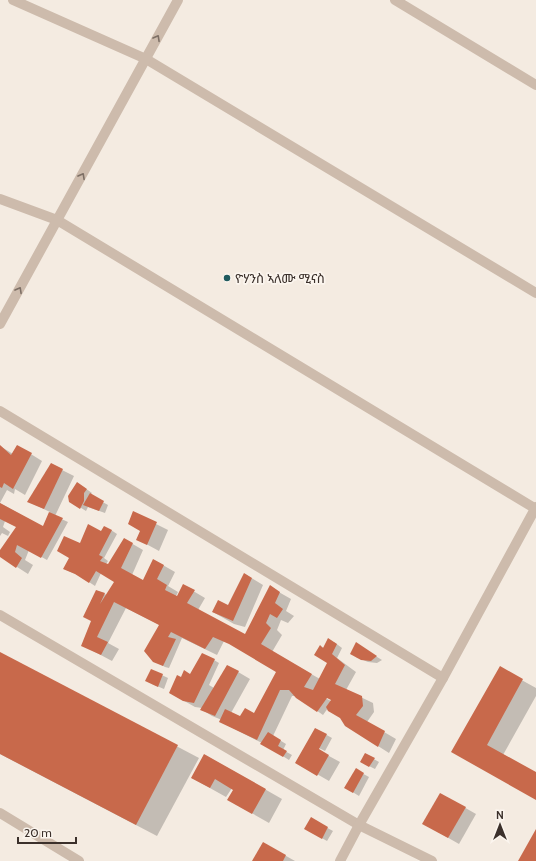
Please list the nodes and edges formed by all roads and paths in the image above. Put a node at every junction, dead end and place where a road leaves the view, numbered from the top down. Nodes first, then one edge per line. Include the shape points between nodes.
1 (13, 0) edge
2 (178, 0) edge
3 (395, 0) edge
4 (146, 59) junction
5 (536, 85) edge
6 (0, 199) edge
7 (58, 220) junction
8 (536, 294) edge
9 (0, 324) edge
10 (0, 411) edge
11 (536, 508) edge
12 (0, 615) edge
13 (443, 678) junction
14 (0, 813) edge
15 (359, 824) junction
16 (79, 861) edge
17 (340, 861) edge
18 (432, 861) edge

1 - 4 street
4 -> 2 street
3 - 5 street
7 -> 4 street
4 - 8 street
6 - 7 street
9 -> 7 street
7 - 11 street
10 - 13 street
11 - 13 street
12 - 15 street
13 - 15 street
14 - 16 street
15 - 17 street
15 - 18 street

